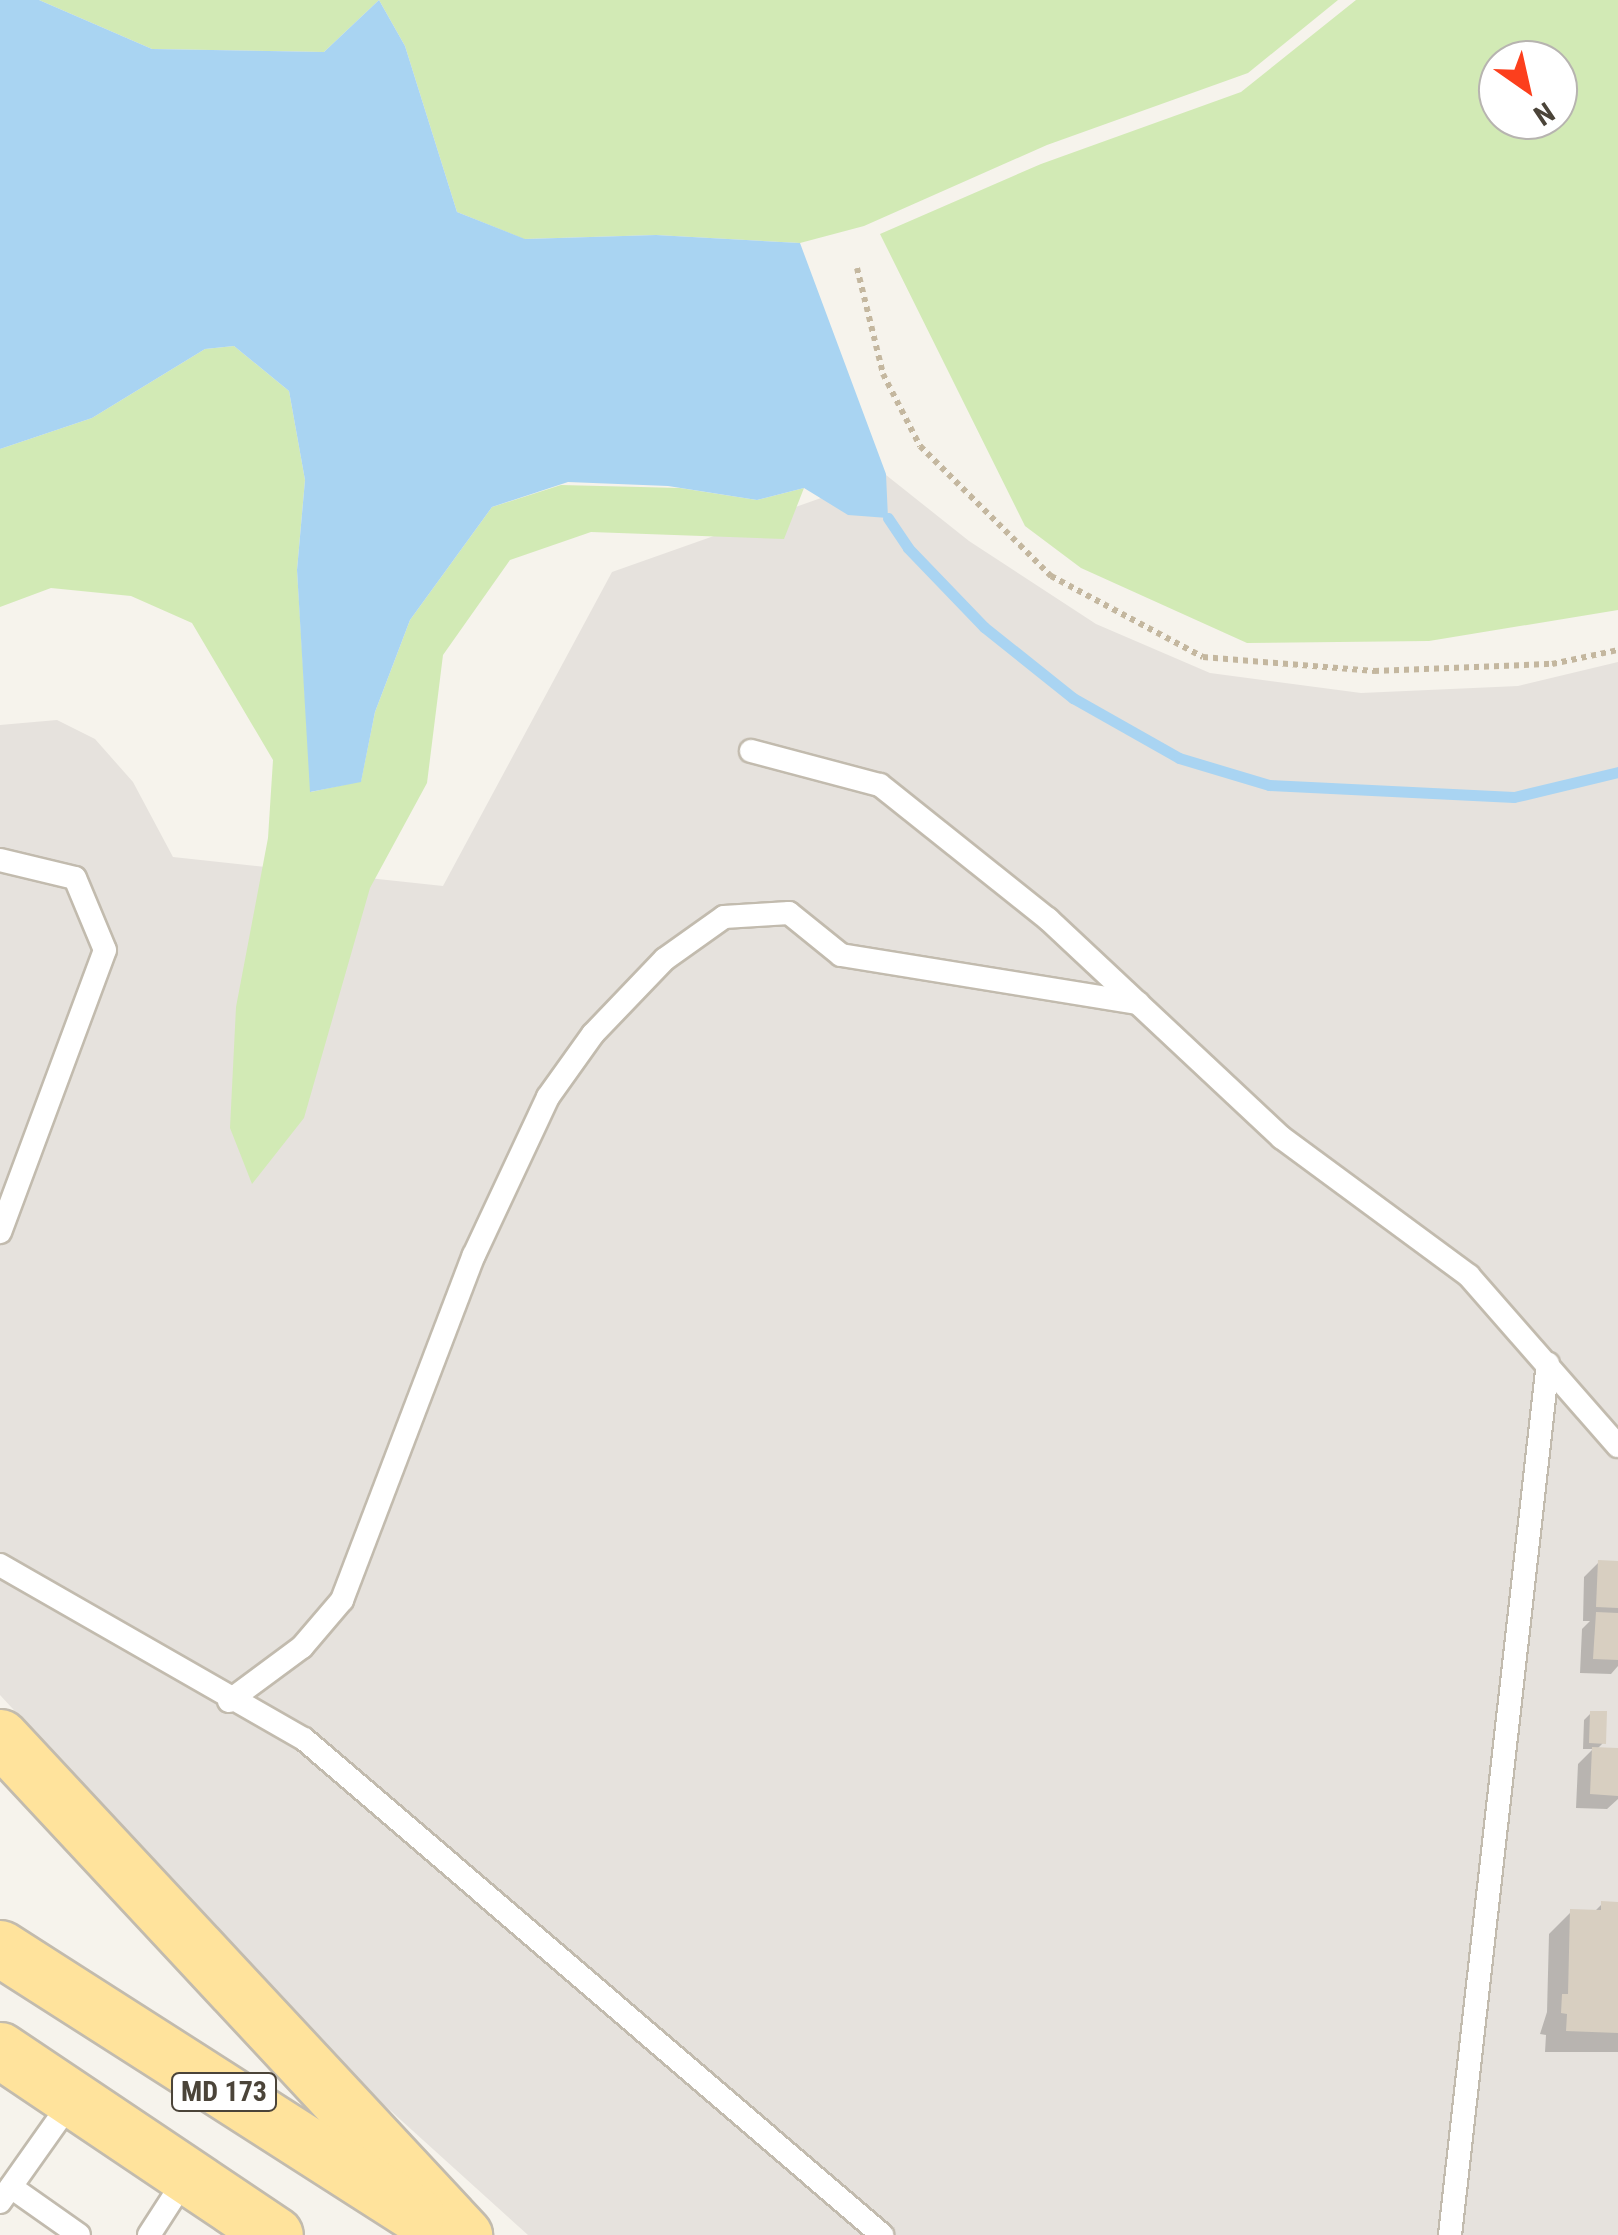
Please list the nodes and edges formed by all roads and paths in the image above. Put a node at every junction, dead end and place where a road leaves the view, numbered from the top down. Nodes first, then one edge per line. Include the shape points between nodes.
1 (857, 268) dead end
2 (1618, 650) edge
3 (751, 751) dead end
4 (0, 860) edge
5 (1138, 1003) junction
6 (0, 1232) edge
7 (1548, 1363) junction
8 (1618, 1446) edge
9 (0, 1565) edge
10 (228, 1701) junction
11 (0, 1737) edge
12 (0, 1948) edge
13 (0, 2050) edge
14 (73, 2100) junction
15 (187, 2176) junction
16 (5, 2194) edge
17 (79, 2235) edge
18 (150, 2235) edge
19 (275, 2235) edge
20 (448, 2235) edge
21 (464, 2235) edge
22 (882, 2235) edge
23 (1450, 2235) edge

1 - 2 path via 883,374 920,446 1052,576 1202,657 1374,671 1552,664
3 - 5 lane via 880,785 1048,919
4 - 6 lane via 75,878 105,950
5 - 7 lane via 1282,1138 1469,1276
5 - 10 lane via 841,955 789,913 724,917 665,959 593,1034 548,1097 474,1255 342,1600 302,1647
7 - 8 lane
7 - 23 lane
9 - 10 lane
10 - 22 lane via 304,1739
11 - 21 main road
12 - 20 main road, MD 173
13 - 14 main road, MD 173
14 - 15 main road, MD 173
14 - 16 lane
15 - 18 lane
15 - 19 main road, MD 173
16 - 17 lane

